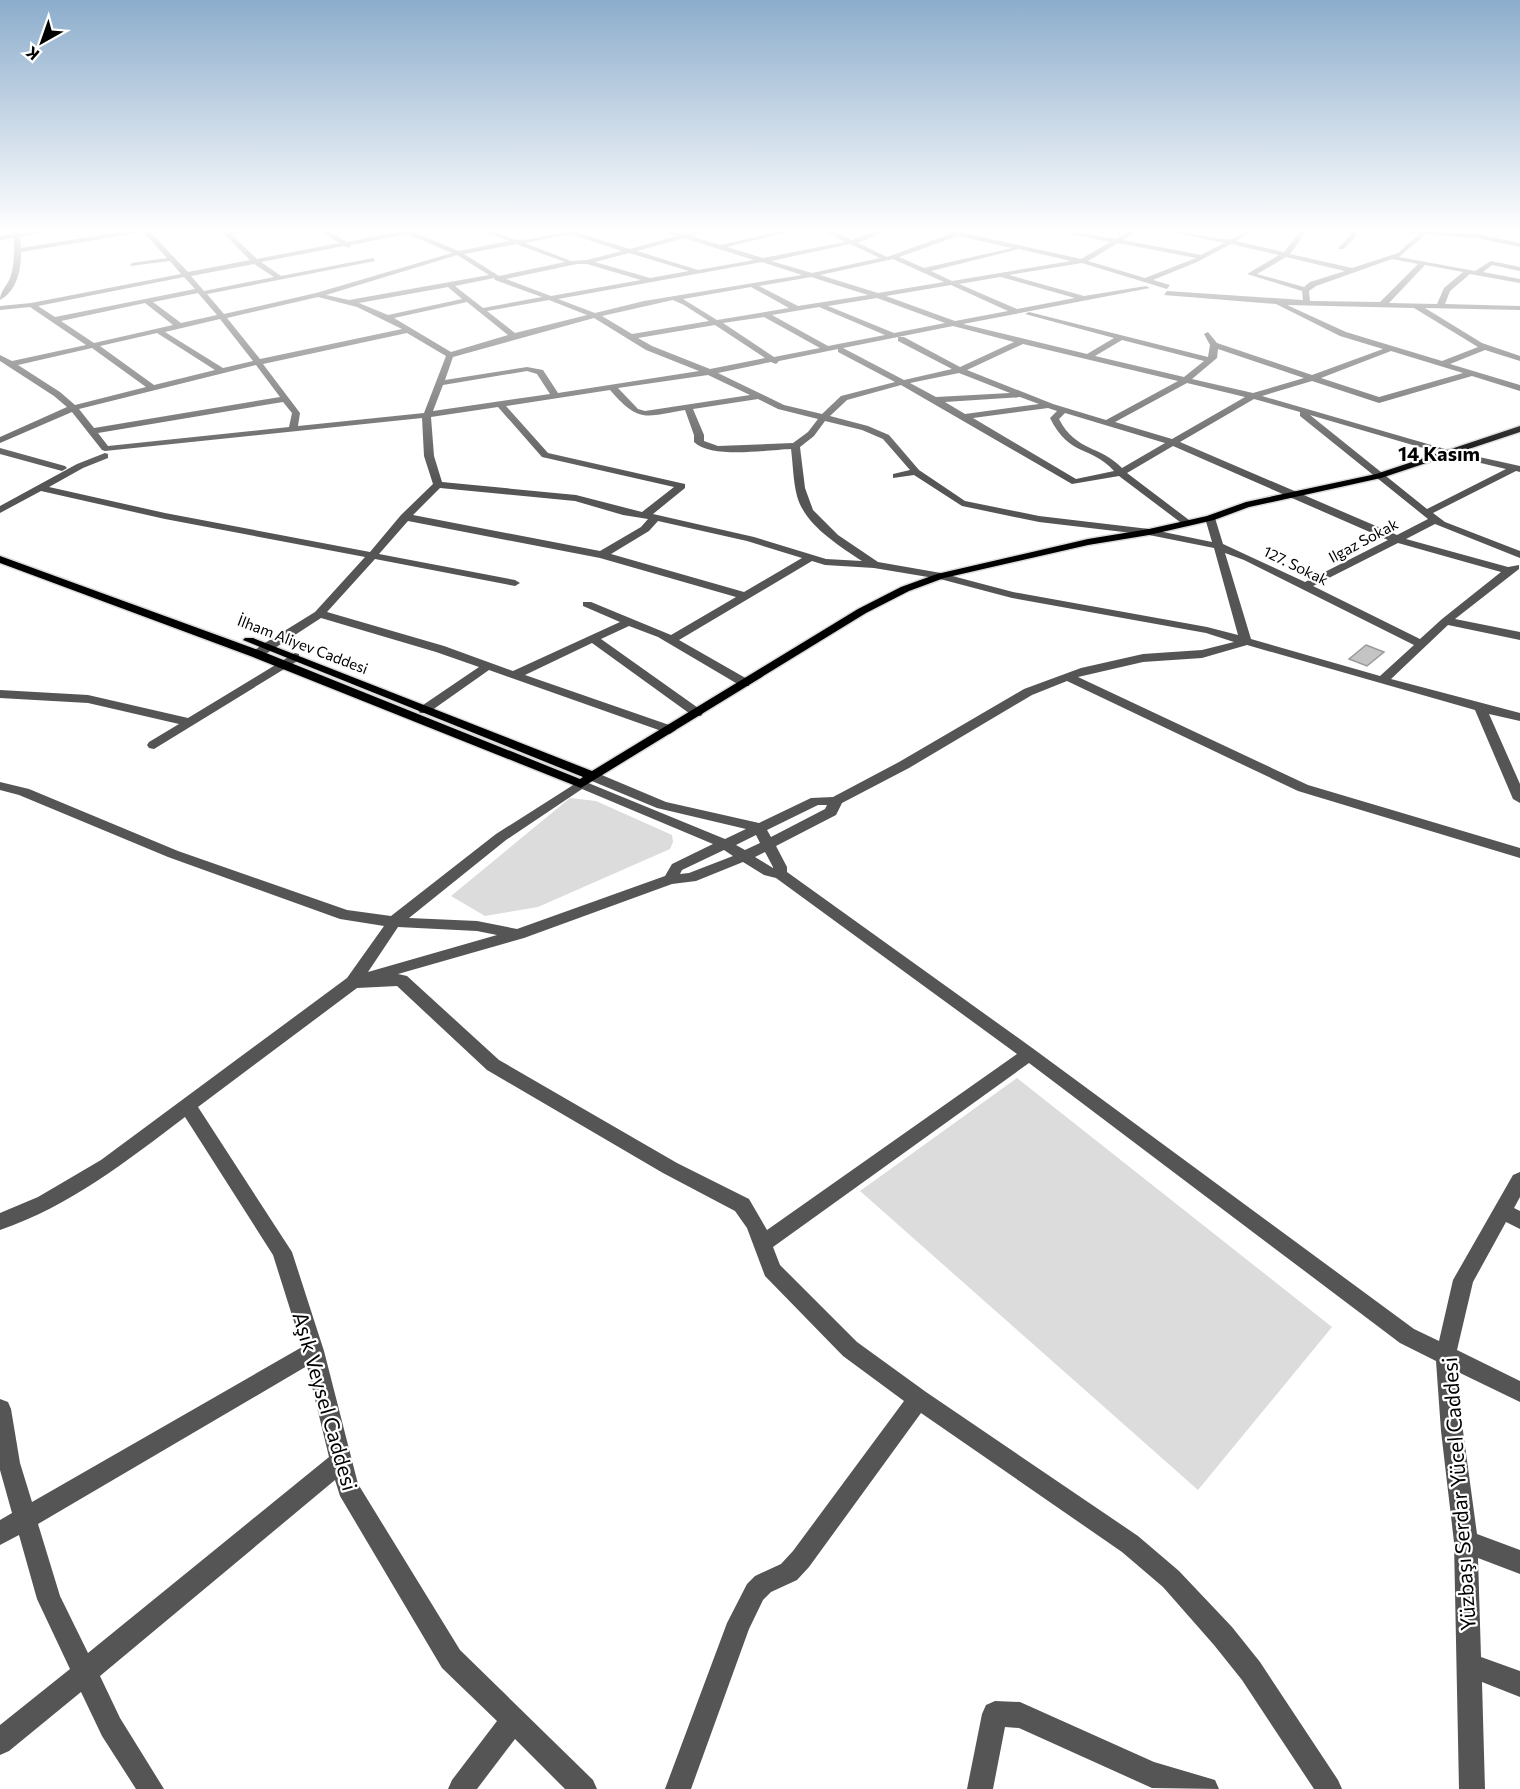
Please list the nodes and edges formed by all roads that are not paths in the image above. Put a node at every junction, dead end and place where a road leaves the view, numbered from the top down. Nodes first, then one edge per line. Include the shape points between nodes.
1 (42, 312) edge
2 (91, 312) edge
3 (162, 312) edge
4 (220, 312) edge
5 (240, 312) edge
6 (375, 312) edge
7 (409, 312) edge
8 (485, 312) edge
9 (589, 312) edge
10 (610, 312) edge
11 (701, 312) edge
12 (767, 312) edge
13 (837, 312) edge
14 (924, 312) edge
15 (1009, 312) edge
16 (1036, 312) edge
17 (1297, 312) edge
18 (1427, 312) edge
19 (764, 313) junction
20 (1029, 314) junction
21 (223, 316) junction
22 (597, 316) junction
23 (387, 317) junction
24 (54, 320) junction
25 (713, 321) junction
26 (958, 325) junction
27 (179, 326) junction
28 (409, 330) junction
29 (159, 331) junction
30 (1208, 334) dead end
31 (514, 336) junction
32 (628, 337) junction
33 (897, 338) junction
34 (1120, 338) junction
35 (1022, 341) junction
36 (1214, 345) junction
37 (94, 346) junction
38 (1485, 347) junction
39 (826, 348) junction
40 (1390, 349) junction
41 (841, 350) junction
42 (450, 355) junction
43 (0, 357) edge
44 (1086, 358) junction
45 (1520, 359) edge
46 (1210, 360) junction
47 (774, 361) junction
48 (259, 362) junction
49 (10, 364) junction
50 (1440, 364) junction
51 (960, 370) junction
52 (222, 371) junction
53 (711, 373) junction
54 (1470, 374) junction
55 (1315, 377) junction
56 (1185, 381) junction
57 (440, 382) junction
58 (902, 383) junction
59 (152, 388) junction
60 (1520, 388) edge
61 (614, 390) junction
62 (555, 395) junction
63 (1021, 395) junction
64 (761, 396) junction
65 (1253, 396) junction
66 (285, 399) junction
67 (935, 400) junction
68 (1050, 406) junction
69 (502, 407) junction
70 (73, 408) junction
71 (688, 408) junction
72 (1296, 408) junction
73 (1064, 410) junction
74 (427, 417) junction
75 (964, 417) junction
76 (823, 418) junction
77 (1107, 423) junction
78 (1520, 429) edge
79 (293, 430) junction
80 (92, 431) junction
81 (0, 440) edge
82 (1171, 442) junction
83 (795, 446) junction
84 (0, 451) edge
85 (107, 451) junction
86 (1450, 453) junction
87 (62, 468) junction
88 (1518, 468) edge
89 (916, 472) junction
90 (1121, 473) junction
91 (897, 476) dead end
92 (1378, 476) junction
93 (438, 485) junction
94 (39, 488) junction
95 (1291, 495) junction
96 (0, 500) edge
97 (0, 510) edge
98 (1426, 513) junction
99 (405, 517) junction
100 (650, 517) junction
101 (1210, 518) junction
102 (1435, 520) junction
103 (1188, 523) junction
104 (1149, 532) junction
105 (1396, 539) junction
106 (1218, 546) junction
107 (0, 549) edge
108 (602, 555) junction
109 (1520, 555) edge
110 (374, 557) junction
111 (810, 558) junction
112 (0, 559) edge
113 (1520, 563) edge
114 (874, 565) junction
115 (1509, 571) junction
116 (941, 576) junction
117 (515, 583) dead end
118 (1305, 586) junction
119 (745, 596) junction
120 (587, 604) dead end
121 (320, 614) junction
122 (1446, 621) junction
123 (628, 622) junction
124 (1520, 636) edge
125 (593, 639) junction
126 (671, 640) junction
127 (1246, 642) junction
128 (1422, 644) junction
129 (261, 650) junction
130 (290, 661) junction
131 (488, 666) junction
132 (514, 675) junction
133 (1068, 677) junction
134 (1383, 680) junction
135 (745, 683) junction
136 (0, 694) edge
137 (1480, 708) junction
138 (424, 710) junction
139 (697, 713) junction
140 (1520, 717) edge
141 (189, 722) junction
142 (670, 730) junction
143 (154, 744) dead end
144 (587, 780) junction
145 (0, 786) edge
146 (1520, 799) edge
147 (836, 801) junction
148 (759, 827) junction
149 (725, 844) junction
150 (769, 844) junction
151 (1520, 853) edge
152 (743, 857) junction
153 (780, 874) junction
154 (670, 879) junction
155 (394, 922) junction
156 (519, 934) junction
157 (353, 982) junction
158 (1029, 1054) junction
159 (187, 1105) junction
160 (1520, 1180) edge
161 (1511, 1216) edge
162 (0, 1222) edge
163 (762, 1244) junction
164 (314, 1351) junction
165 (1446, 1354) junction
166 (1520, 1392) edge
167 (918, 1399) junction
168 (0, 1409) edge
169 (341, 1461) junction
170 (26, 1520) junction
171 (0, 1533) edge
172 (1466, 1542) junction
173 (1520, 1562) edge
174 (1470, 1665) junction
175 (84, 1671) junction
176 (1520, 1684) edge
177 (513, 1721) junction
178 (0, 1742) edge
179 (151, 1789) edge
180 (460, 1789) edge
181 (584, 1789) edge
182 (678, 1789) edge
183 (980, 1789) edge
184 (1206, 1789) edge
185 (1329, 1789) edge
186 (1472, 1789) edge

1 - 24 street
2 - 24 street
3 - 27 street
4 - 21 street
5 - 21 street
6 - 23 street
7 - 23 street
8 - 31 street
9 - 22 street, 127. Sokak
10 - 22 street
11 - 25 street
12 - 19 street
13 - 33 street
14 - 26 street
15 - 26 street
16 - 20 street
17 - 40 street via 1343,334
18 - 38 street
19 - 25 street
19 - 39 street
20 - 26 street
20 - 34 street
21 - 27 street
21 - 48 street
22 - 31 street
22 - 32 street, 127. Sokak
23 - 28 street
24 - 37 street
25 - 32 street
25 - 47 street
26 - 33 street
26 - 35 street
27 - 29 street
28 - 42 street
28 - 48 street
29 - 37 street
29 - 52 street
30 - 36 street
31 - 42 street
32 - 53 street, 127. Sokak
33 - 39 street
33 - 41 street
33 - 51 street
34 - 44 street
34 - 46 street
35 - 44 street
35 - 51 street
36 - 46 street
36 - 55 street
37 - 49 street
37 - 59 street
38 - 45 street
38 - 50 street
39 - 47 street
40 - 50 street
40 - 55 street
41 - 47 street
41 - 58 street
42 - 57 street
43 - 49 street
44 - 56 street
46 - 56 street
47 - 53 street
48 - 52 street
48 - 66 street
49 - 70 street
50 - 54 street
51 - 58 street
51 - 63 street
52 - 59 street
53 - 61 street
53 - 62 street
53 - 64 street, 127. Sokak
54 - 55 street via 1379,400
54 - 60 street
55 - 65 street
56 - 65 street
56 - 77 street
57 - 62 street via 527,369 540,372
57 - 74 street
58 - 67 street
58 - 76 street via 844,398
59 - 70 street
61 - 69 street
61 - 71 street via 639,413
62 - 74 street
63 - 67 street
63 - 68 street
64 - 71 street
64 - 76 street, 127. Sokak via 781,407
65 - 72 street
65 - 82 street
66 - 79 street via 296,413
66 - 80 street
67 - 75 street
68 - 73 street
68 - 75 street
69 - 74 street
69 - 100 street via 545,454 682,486
70 - 80 street
70 - 81 street
71 - 83 street via 699,442 706,447
72 - 86 street
72 - 92 street
73 - 77 street
73 - 90 street via 1054,418 1060,433 1074,446 1114,464
74 - 79 street
74 - 85 street
74 - 93 street via 429,456
75 - 90 street via 1075,482
76 - 83 street
76 - 89 street, 127. Sokak via 886,437
77 - 82 street
78 - 86 main road
79 - 85 street
80 - 85 street
82 - 90 street
82 - 95 street
83 - 114 street via 804,504 838,539
84 - 87 street
85 - 87 street
85 - 94 street
86 - 88 street
86 - 92 main road
87 - 96 street
88 - 98 street
89 - 91 street
89 - 104 street, 127. Sokak via 974,508
90 - 103 street
92 - 95 main road
92 - 98 street
93 - 99 street
93 - 100 street via 562,495
94 - 97 street
94 - 110 street
95 - 101 main road
95 - 105 street
98 - 102 street
99 - 108 street
99 - 110 street
100 - 108 street via 645,529
100 - 111 street via 750,539
101 - 103 main road
101 - 106 street
102 - 105 street, Ilgaz Sokak
102 - 109 street
103 - 104 main road
104 - 106 street, 127. Sokak
104 - 116 main road
105 - 115 street
105 - 118 street, Ilgaz Sokak
106 - 118 street, 127. Sokak
106 - 127 street
107 - 129 main road, İlham Aliyev Caddesi
108 - 119 street
110 - 117 street
110 - 121 street
111 - 114 street
111 - 119 street
112 - 129 main road, İlham Aliyev Caddesi
113 - 115 street
114 - 116 street
115 - 122 street
116 - 127 street via 1012,595 1207,630
116 - 135 main road via 862,611
118 - 128 street, 127. Sokak
119 - 126 street
120 - 123 street
121 - 129 street
121 - 131 street
122 - 124 street
122 - 128 street
123 - 125 street
123 - 126 street
125 - 132 street
125 - 139 street
126 - 135 street
127 - 133 street via 1202,654 1143,658
127 - 134 street
128 - 134 street
129 - 130 main road, İlham Aliyev Caddesi
130 - 138 main road, İlham Aliyev Caddesi
130 - 141 street
130 - 144 main road, İlham Aliyev Caddesi
131 - 132 street
131 - 138 street
132 - 142 street
133 - 147 street via 1028,692
133 - 151 street via 1303,788
134 - 137 street
135 - 139 main road
136 - 141 street via 88,699
137 - 140 street
137 - 146 street
138 - 144 main road, İlham Aliyev Caddesi
139 - 142 main road
141 - 143 street
142 - 144 main road
144 - 148 street via 662,805
144 - 149 street
144 - 155 street via 501,837
145 - 155 street via 24,792 173,854 345,915
147 - 148 street via 816,801
147 - 150 street via 831,812
148 - 149 street
148 - 150 street
149 - 152 street
149 - 154 street via 677,867
150 - 152 street
150 - 153 street
152 - 153 street via 768,872
152 - 154 street via 691,878
153 - 158 street
154 - 156 street
155 - 156 street via 477,926
155 - 157 street
156 - 157 street
157 - 159 street
157 - 163 street via 401,980 493,1065 670,1168 742,1205
158 - 163 street
158 - 165 street via 1407,1336
159 - 162 street via 78,1185
159 - 164 street, Aşık Veysel Caddesi via 282,1252
160 - 161 street, Yüzbaşı Serdar Yücel Caddesi
161 - 165 street, Yüzbaşı Serdar Yücel Caddesi via 1463,1280
163 - 167 street via 772,1270 850,1349
164 - 169 street, Aşık Veysel Caddesi
164 - 170 street
165 - 166 street
165 - 172 street, Yüzbaşı Serdar Yücel Caddesi
167 - 182 street via 801,1559 789,1572 755,1592 739,1623
167 - 185 street via 1130,1544 1171,1579 1251,1671
168 - 170 street via 9,1463
169 - 175 street
169 - 177 street, Aşık Veysel Caddesi via 348,1488 451,1659
170 - 171 street
170 - 175 street via 49,1599
172 - 173 street
172 - 174 street, Yüzbaşı Serdar Yücel Caddesi
174 - 176 street
174 - 186 street, Yüzbaşı Serdar Yücel Caddesi
175 - 178 street
175 - 179 street via 111,1727
177 - 180 street
177 - 181 street, Aşık Veysel Caddesi
183 - 184 street via 995,1714 1020,1715 1152,1776

